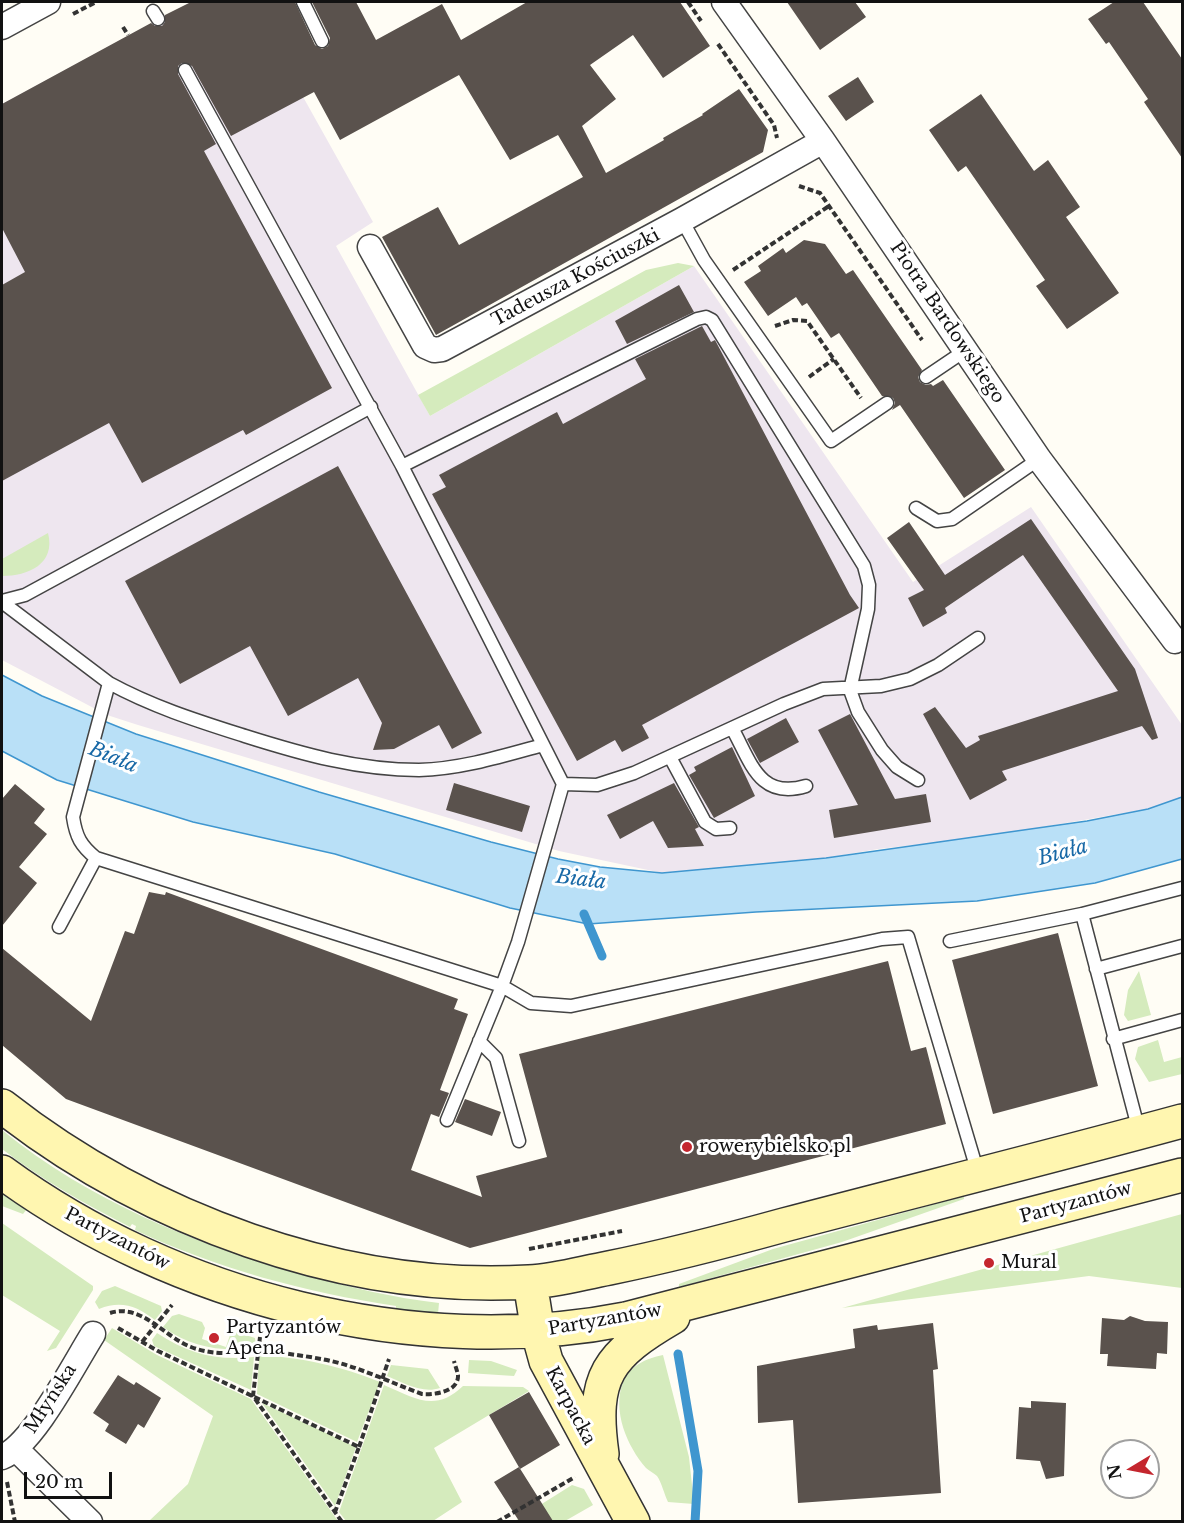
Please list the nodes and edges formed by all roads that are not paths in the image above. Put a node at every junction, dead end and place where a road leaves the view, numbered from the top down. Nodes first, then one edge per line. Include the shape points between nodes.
1 (48, 2) edge
2 (303, 2) edge
3 (724, 2) edge
4 (2, 27) edge
5 (322, 41) dead end
6 (185, 70) dead end
7 (823, 141) junction
8 (682, 220) junction
9 (370, 247) dead end
10 (966, 350) junction
11 (926, 377) dead end
12 (887, 403) dead end
13 (371, 407) junction
14 (1039, 459) junction
15 (402, 466) junction
16 (916, 508) dead end
17 (2, 602) edge
18 (978, 638) dead end
19 (1175, 641) dead end
20 (109, 683) junction
21 (850, 690) junction
22 (732, 728) junction
23 (543, 745) junction
24 (670, 757) junction
25 (918, 780) dead end
26 (563, 784) junction
27 (806, 786) dead end
28 (730, 828) dead end
29 (96, 858) junction
30 (1182, 888) edge
31 (1082, 914) junction
32 (59, 927) dead end
33 (950, 941) dead end
34 (1182, 946) edge
35 (1096, 969) junction
36 (502, 986) junction
37 (1182, 1020) edge
38 (1113, 1039) junction
39 (479, 1041) junction
40 (2, 1106) edge
41 (447, 1120) dead end
42 (1182, 1121) edge
43 (1139, 1132) junction
44 (519, 1141) dead end
45 (2, 1172) edge
46 (978, 1174) junction
47 (1168, 1179) edge
48 (530, 1282) junction
49 (699, 1302) junction
50 (538, 1332) junction
51 (93, 1334) road end
52 (8, 1460) edge
53 (593, 1473) junction
54 (90, 1521) edge
55 (633, 1521) edge

1 - 4 street
2 - 5 lane
3 - 7 street, Piotra Bardowskiego
6 - 13 lane
7 - 8 street, Tadeusza Kościuszki
7 - 10 street, Piotra Bardowskiego
8 - 9 street, Tadeusza Kościuszki via 434,350 425,346
8 - 12 lane via 707,264 831,441
10 - 11 lane
10 - 14 street, Piotra Bardowskiego
13 - 15 lane
13 - 17 lane via 25,595
14 - 16 lane via 952,519 937,521
14 - 19 street, Piotra Bardowskiego
15 - 21 lane via 706,317 712,320 864,566 869,585 868,609
15 - 23 lane
17 - 20 lane
18 - 21 lane via 910,679
20 - 23 lane via 170,713 321,759 364,766 419,770 470,764
20 - 29 lane via 73,818 83,847
21 - 22 lane via 823,689
21 - 25 lane via 858,712 882,750
22 - 24 lane
22 - 27 lane via 762,781 776,789
23 - 26 lane
24 - 26 lane via 597,785
24 - 28 lane via 705,822 716,829
26 - 36 lane
29 - 32 lane
29 - 36 lane
30 - 31 lane
31 - 33 lane
31 - 35 lane
34 - 35 lane
35 - 38 lane
36 - 39 lane
36 - 46 lane via 531,1003 571,1006 908,936
37 - 38 lane
38 - 43 lane
39 - 41 lane
39 - 44 lane via 496,1058
40 - 48 main road via 40,1137 142,1197 267,1245 316,1260 409,1277
42 - 43 main road
43 - 46 main road
43 - 47 main road, Partyzantów
45 - 50 main road, Partyzantów via 79,1223 126,1247 183,1272 267,1300 380,1323
46 - 48 main road via 649,1260
47 - 49 main road, Partyzantów
48 - 50 main road, Karpacka
49 - 50 main road, Partyzantów via 589,1326
49 - 53 main road via 631,1344 606,1372 598,1408
50 - 53 main road, Karpacka via 546,1361
51 - 52 street, Młyńska via 30,1433
52 - 54 street
53 - 55 main road, Karpacka

